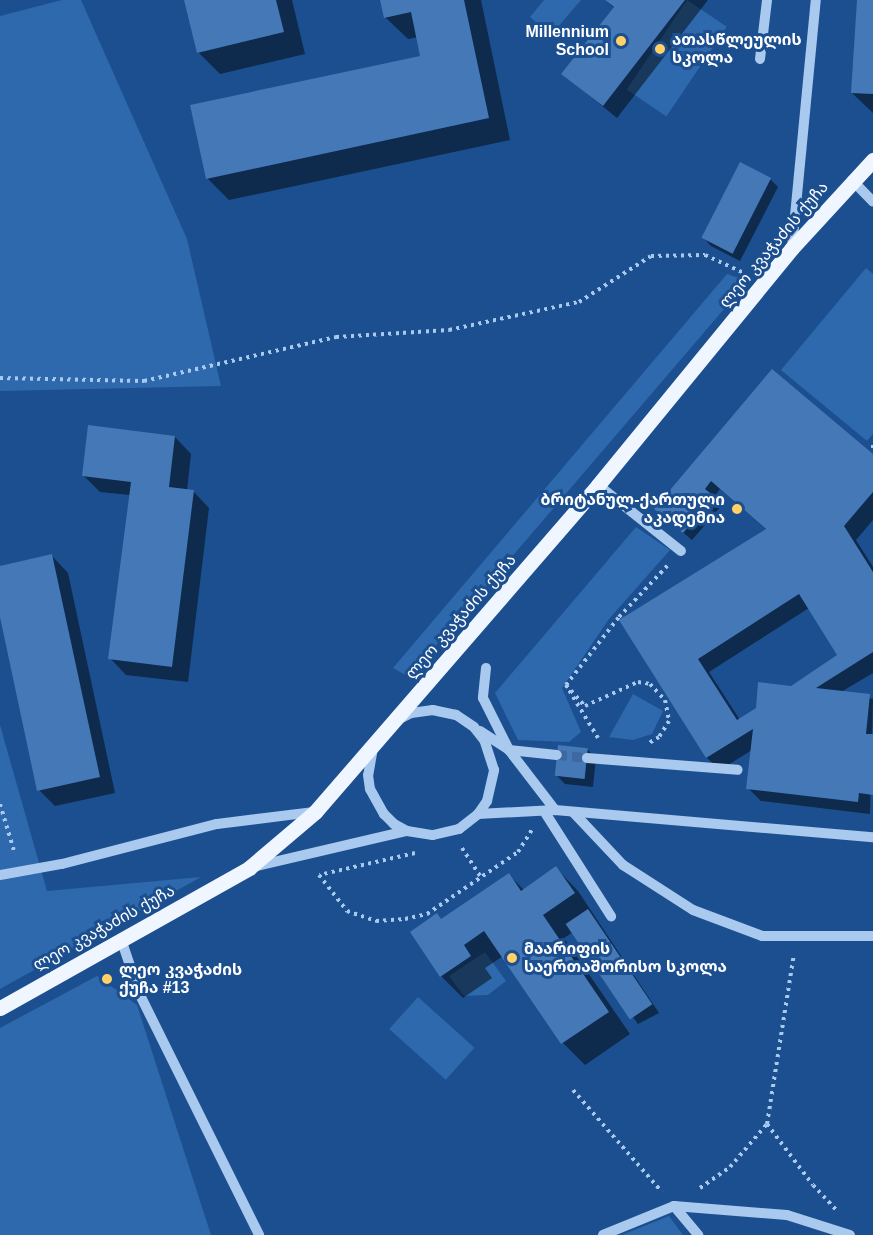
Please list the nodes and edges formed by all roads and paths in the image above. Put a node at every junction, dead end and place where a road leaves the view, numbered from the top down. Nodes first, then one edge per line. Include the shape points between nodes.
1 (767, 0) edge
2 (816, 0) edge
3 (759, 59) dead end
4 (873, 160) edge
5 (852, 180) junction
6 (873, 202) edge
7 (792, 248) junction
8 (764, 283) junction
9 (0, 378) edge
10 (598, 485) junction
11 (681, 551) joint
12 (486, 668) dead end
13 (566, 685) junction
14 (391, 724) junction
15 (474, 727) junction
16 (606, 741) dead end
17 (643, 746) dead end
18 (374, 747) junction
19 (509, 750) junction
20 (557, 755) tunnel mouth
21 (587, 758) tunnel mouth
22 (738, 770) dead end
23 (0, 804) edge
24 (549, 811) junction
25 (315, 812) junction
26 (573, 812) junction
27 (478, 814) junction
28 (459, 829) junction
29 (407, 831) junction
30 (873, 837) edge
31 (249, 868) junction
32 (21, 872) junction
33 (0, 875) edge
34 (481, 877) dead end
35 (611, 916) dead end
36 (798, 936) junction
37 (873, 936) edge
38 (121, 939) junction
39 (0, 1008) edge
40 (573, 1090) dead end
41 (767, 1124) junction
42 (674, 1206) junction
43 (845, 1218) dead end
44 (259, 1235) edge
45 (603, 1235) edge
46 (698, 1235) edge
47 (850, 1235) edge

1 - 3 street
2 - 7 street
4 - 5 main road, ლეო კვაჭაძის ქუჩა
5 - 6 street
5 - 7 main road, ლეო კვაჭაძის ქუჩა
7 - 8 main road, ლეო კვაჭაძის ქუჩა
8 - 9 path via 705,255 651,255 579,302 449,330 336,337 144,381
8 - 10 main road, ლეო კვაჭაძის ქუჩა
10 - 11 street
10 - 14 main road, ლეო კვაჭაძის ქუჩა
11 - 13 path via 619,617
12 - 19 street via 483,698
13 - 16 path via 596,738
13 - 17 path via 585,706 638,682 650,684 665,700 669,721 659,737
14 - 15 street via 411,713 433,710 456,715
14 - 18 main road, ლეო კვაჭაძის ქუჩა
15 - 19 street
15 - 27 street via 491,754 494,770 487,801
18 - 25 main road, ლეო კვაჭაძის ქუჩა
18 - 29 street via 368,775 370,789 384,814
19 - 20 street
19 - 24 street
21 - 22 street
23 - 32 path
24 - 26 street
24 - 27 street
24 - 35 street
25 - 31 main road, ლეო კვაჭაძის ქუჩა
25 - 32 street via 217,824
26 - 30 street
26 - 36 street via 623,865 693,910 762,936
27 - 28 street
28 - 29 street via 433,835
28 - 34 path via 458,843
29 - 31 street
31 - 38 main road, ლეო კვაჭაძის ქუჩა
32 - 33 street
36 - 37 street
36 - 41 path via 779,1029
38 - 39 main road, ლეო კვაჭაძის ქუჩა
38 - 44 street via 145,1005
40 - 42 path
41 - 42 path via 730,1167
41 - 43 path via 813,1185
42 - 45 street
42 - 46 street
42 - 47 street via 787,1215

